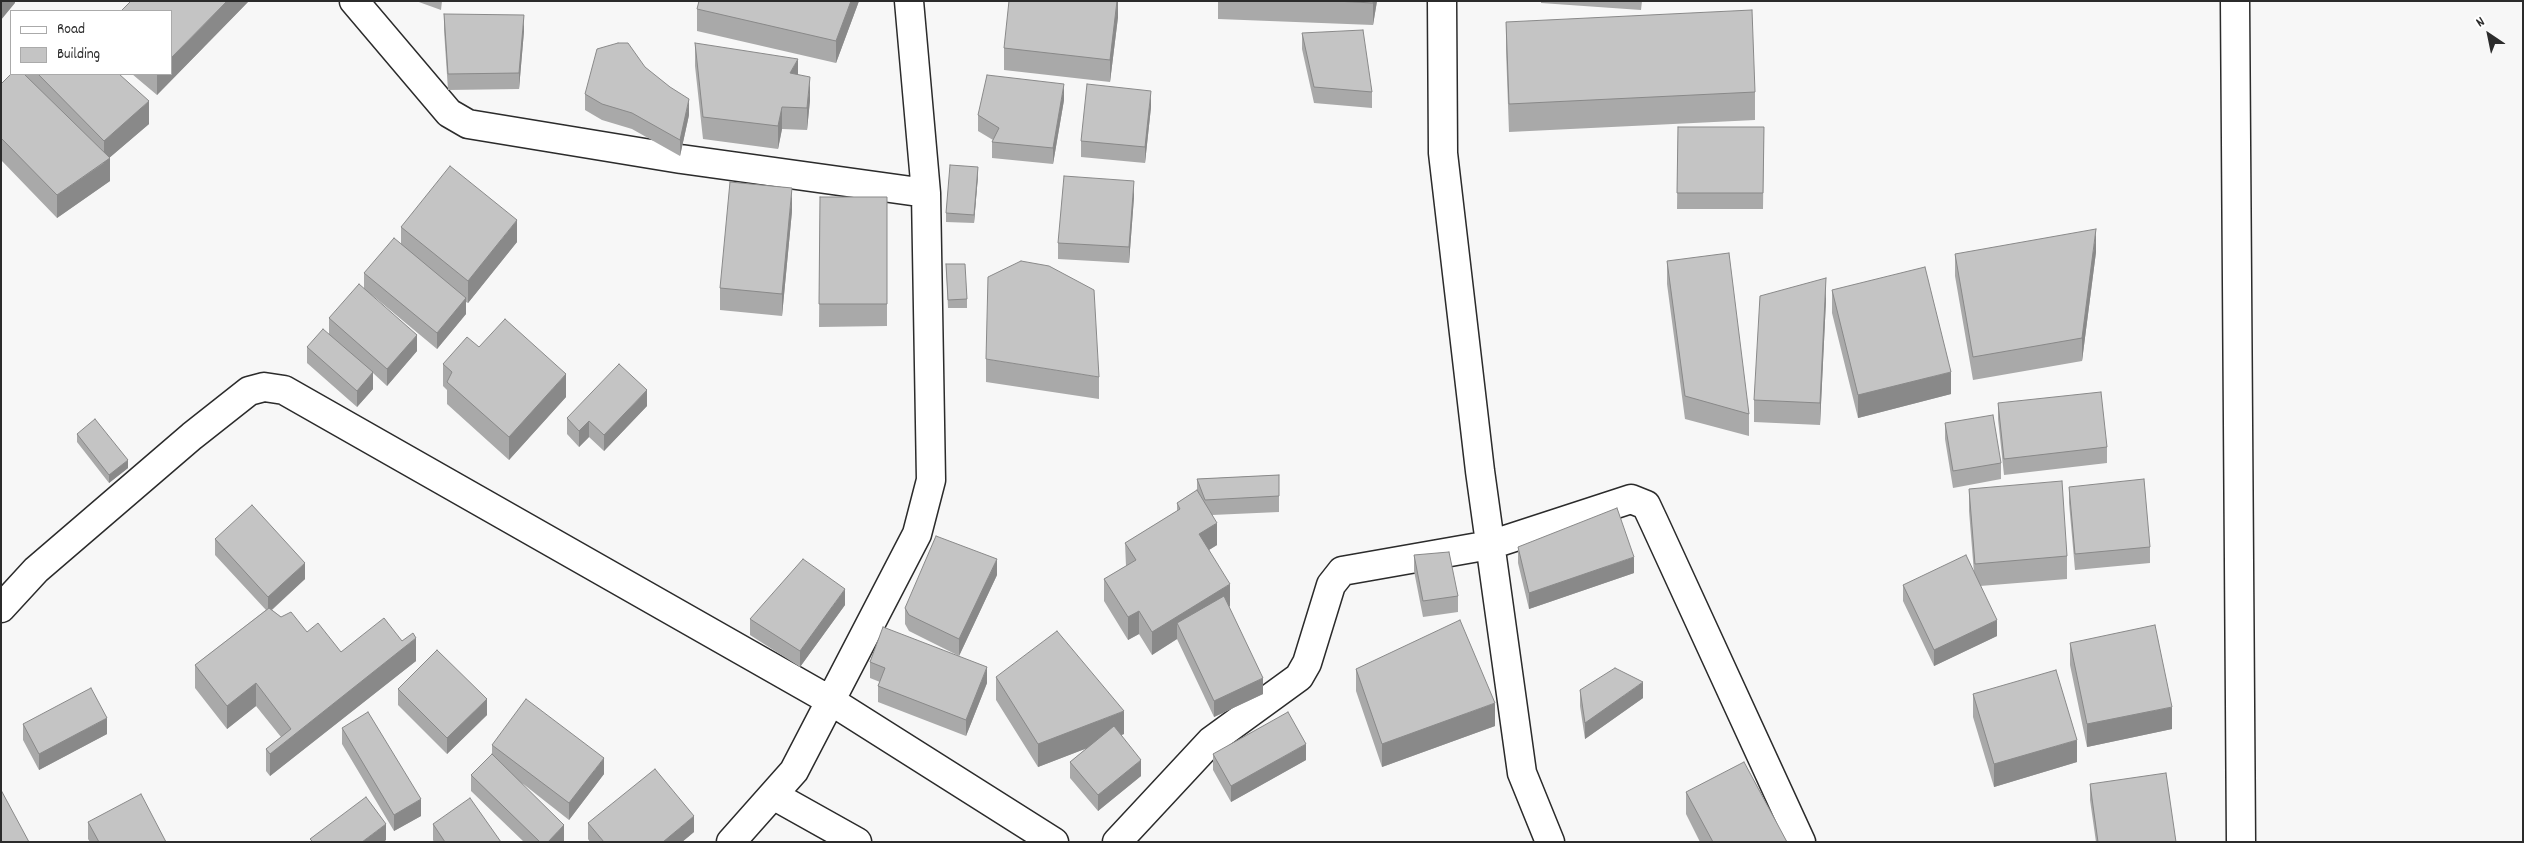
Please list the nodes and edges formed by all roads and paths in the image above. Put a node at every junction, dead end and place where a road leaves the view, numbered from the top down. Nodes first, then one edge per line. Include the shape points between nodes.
1 (354, 1) edge
2 (909, 1) edge
3 (1442, 1) edge
4 (2235, 1) edge
5 (926, 193) junction
6 (1490, 545) junction
7 (1, 608) edge
8 (831, 701) junction
9 (773, 795) junction
10 (730, 842) edge
11 (857, 842) edge
12 (1054, 842) edge
13 (1117, 842) edge
14 (1550, 842) edge
15 (1800, 842) edge
16 (2241, 842) edge

1 - 5 street via 449,113 468,124 681,159
2 - 5 street
3 - 6 street via 1443,153
4 - 16 street
5 - 8 street via 931,480 917,534
6 - 13 street via 1342,571 1331,585 1307,663 1299,677 1211,741
6 - 14 street via 1522,773
6 - 15 street via 1631,499 1646,505
7 - 8 street via 36,570 192,436 249,391 264,387 284,390
8 - 9 street via 794,770
8 - 12 street
9 - 10 street
9 - 11 street

